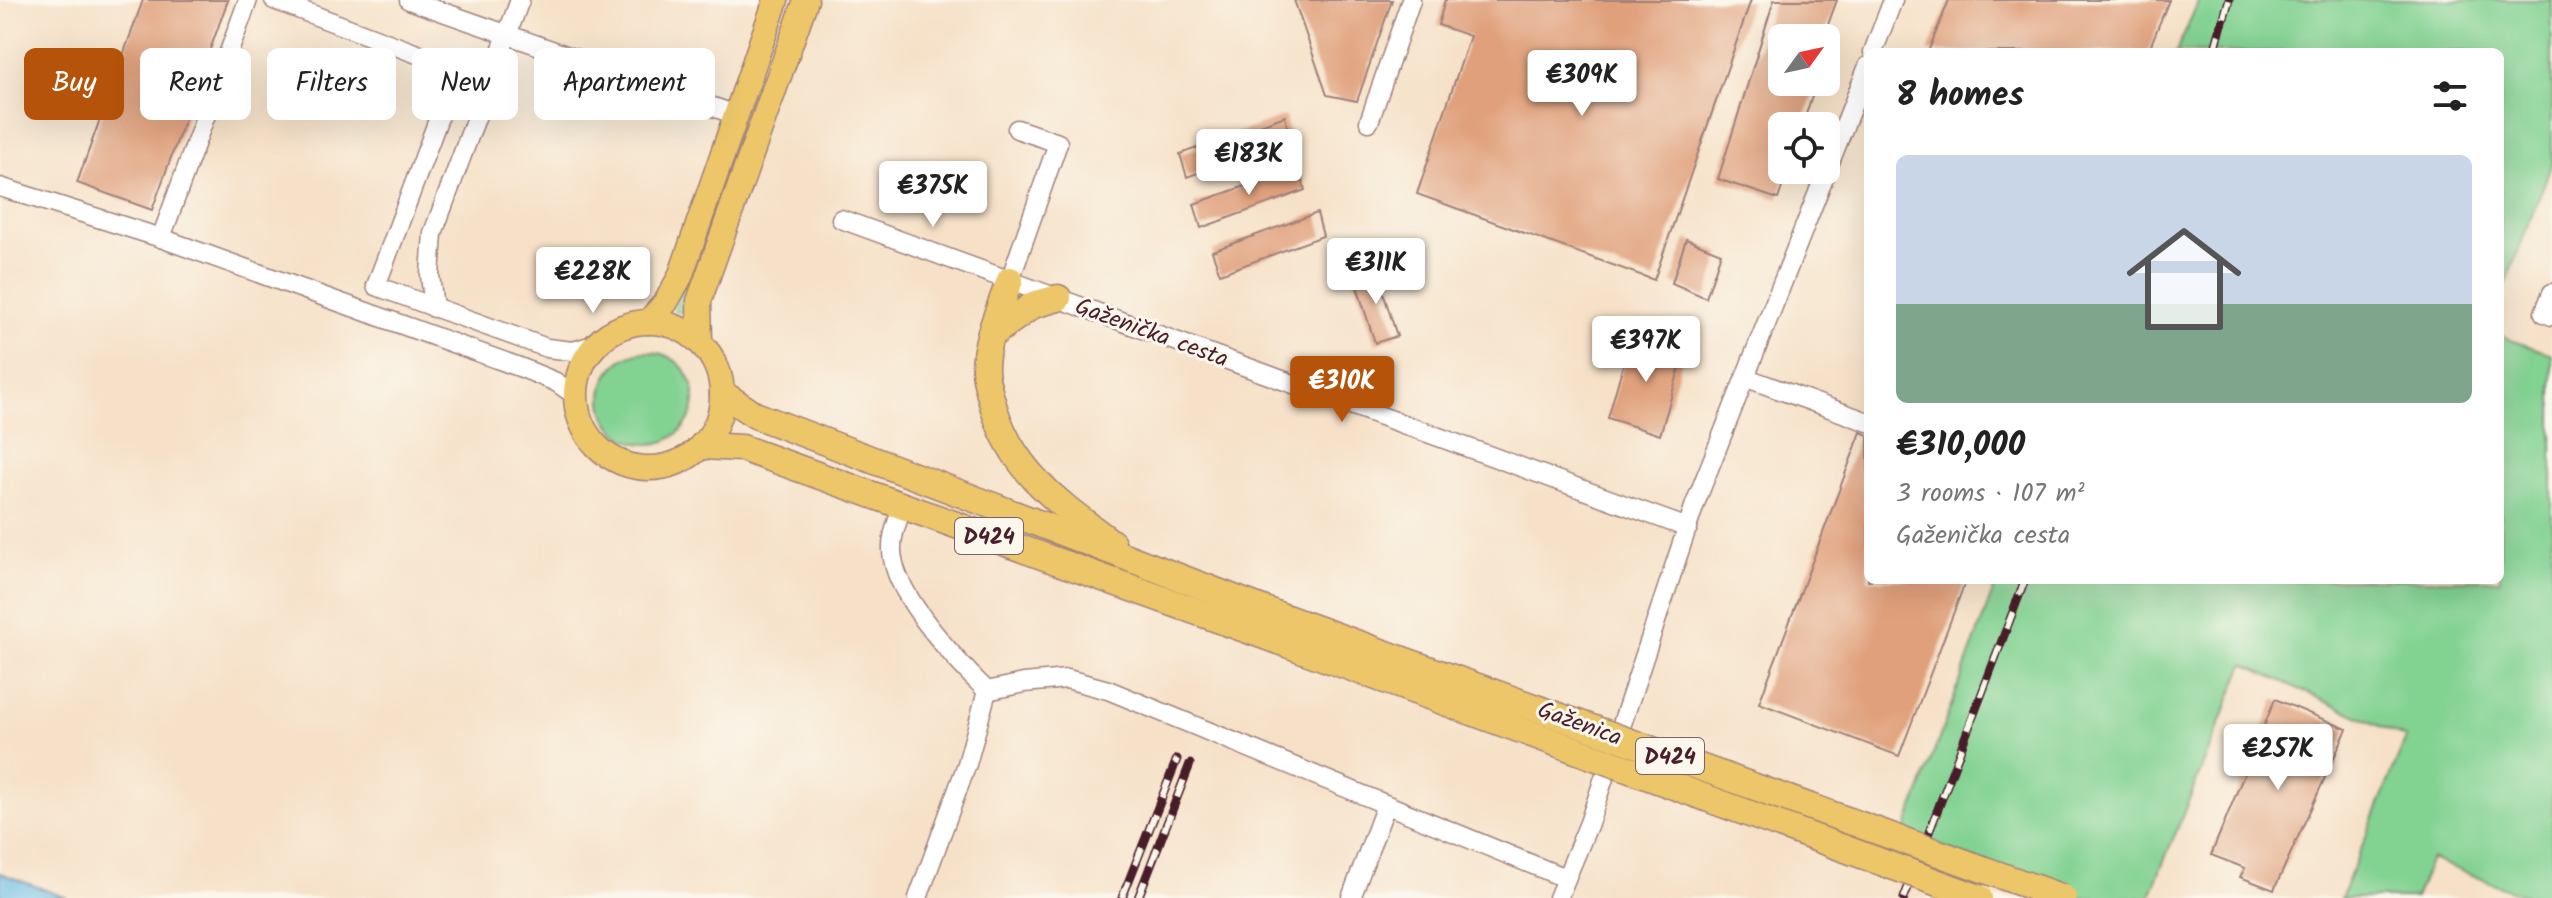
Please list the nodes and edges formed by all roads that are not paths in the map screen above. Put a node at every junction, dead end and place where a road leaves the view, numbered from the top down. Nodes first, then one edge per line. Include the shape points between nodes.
1 (248, 0) edge
2 (274, 0) edge
3 (409, 0) edge
4 (520, 0) edge
5 (776, 0) edge
6 (806, 0) edge
7 (1411, 0) edge
8 (1893, 0) edge
9 (508, 34) junction
10 (1875, 48) edge
11 (1864, 76) edge
12 (736, 115) junction
13 (1369, 122) dead end
14 (1017, 129) dead end
15 (0, 187) edge
16 (841, 219) dead end
17 (161, 238) junction
18 (1010, 280) junction
19 (2552, 293) edge
20 (1058, 298) junction
21 (434, 308) junction
22 (2552, 316) edge
23 (648, 322) junction
24 (990, 336) junction
25 (700, 342) junction
26 (596, 344) junction
27 (1747, 378) junction
28 (723, 394) junction
29 (576, 396) junction
30 (1864, 421) edge
31 (702, 446) junction
32 (903, 505) junction
33 (1688, 528) junction
34 (1134, 560) junction
35 (1276, 627) junction
36 (987, 691) junction
37 (1386, 805) junction
38 (1565, 878) junction
39 (918, 898) edge
40 (1351, 898) edge
41 (1558, 898) edge
42 (1979, 898) edge
43 (2063, 898) edge

1 - 17 street
2 - 21 street via 457,69 376,286
3 - 9 street
4 - 9 street
5 - 12 main road
6 - 25 main road via 699,301
7 - 13 street
8 - 10 street
9 - 12 street
9 - 21 street via 433,233
11 - 27 street
12 - 23 main road via 680,277
14 - 18 street via 1058,143
15 - 17 street
16 - 18 street, Gaženička cesta
17 - 29 street via 522,368
18 - 20 street, Gaženička cesta
18 - 24 highway
19 - 22 street via 2544,313
20 - 24 highway via 1033,305
20 - 33 street, Gaženička cesta
21 - 26 street via 547,348 573,351
23 - 25 main road via 676,327
23 - 26 main road via 620,328
24 - 34 highway via 984,370 990,396 1000,428 1021,463 1046,493
25 - 28 main road via 712,357
26 - 29 main road via 581,368
27 - 30 street
27 - 33 street
28 - 31 main road via 713,431
28 - 34 highway, D424 via 755,415
29 - 31 main road via 589,437 622,463 665,467
31 - 32 highway, D424 via 742,448
32 - 35 highway, D424
32 - 36 street via 893,535 893,561 932,631
33 - 38 street via 1589,823
34 - 35 highway, D424
35 - 42 highway, Gaženica / D424, bridge
35 - 43 highway, Gaženica / D424, bridge
36 - 37 street via 1067,679 1108,690
36 - 39 street via 967,764
37 - 38 street
37 - 40 street
38 - 41 street

